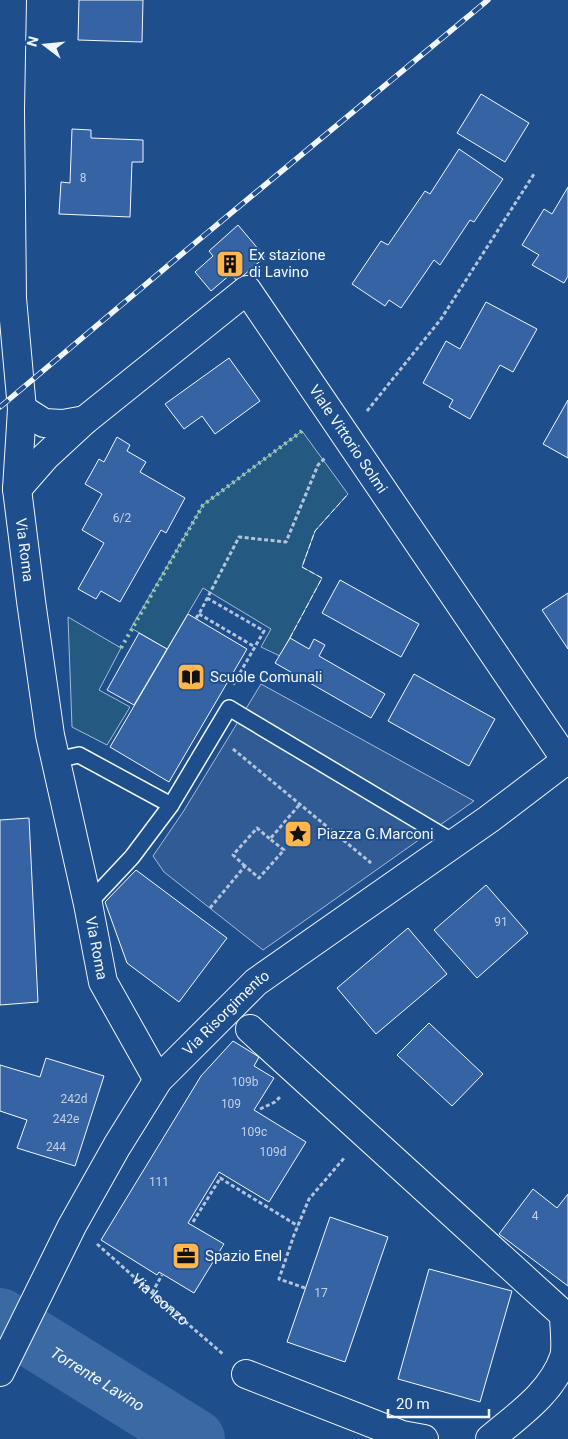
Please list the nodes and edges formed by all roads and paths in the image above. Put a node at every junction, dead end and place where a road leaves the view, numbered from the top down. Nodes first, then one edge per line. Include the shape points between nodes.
1 (12, 0) edge
2 (6, 30) edge
3 (534, 174) dead end
4 (7, 332) edge
5 (22, 409) junction
6 (85, 420) junction
7 (347, 436) junction
8 (17, 489) junction
9 (207, 598) junction
10 (199, 614) junction
11 (196, 618) dead end
12 (230, 747) dead end
13 (56, 760) junction
14 (567, 761) edge
15 (300, 804) junction
16 (171, 805) junction
17 (270, 839) junction
18 (455, 843) junction
19 (245, 866) junction
20 (396, 884) junction
21 (88, 904) junction
22 (210, 908) dead end
23 (250, 1029) dead end
24 (158, 1080) junction
25 (275, 1102) dead end
26 (260, 1109) dead end
27 (365, 1133) junction
28 (193, 1222) dead end
29 (72, 1226) junction
30 (298, 1226) junction
31 (162, 1275) dead end
32 (306, 1288) dead end
33 (152, 1293) junction
34 (0, 1372) edge
35 (562, 1372) edge
36 (246, 1374) joint
37 (424, 1439) edge
38 (490, 1439) edge

1 - 2 street, Via Roma
2 - 4 street, Via Roma via 12,298
3 - 7 path via 441,318
4 - 5 street, Via Roma
5 - 6 street, Viale Vittorio Solmi via 44,423
5 - 8 street, Via Roma
6 - 7 street, Viale Vittorio Solmi via 247,290
6 - 8 street, Viale Vittorio Solmi via 45,457
7 - 9 path via 318,465 286,542 239,537
7 - 14 street, Viale Vittorio Solmi
8 - 13 street, Via Roma
9 - 10 path
9 - 10 path via 264,631 255,647
10 - 11 path
12 - 15 path
13 - 16 lane via 79,755
13 - 21 street, Via Roma
14 - 18 street, Via Risorgimento
15 - 17 path
15 - 20 path
16 - 18 lane via 229,708
16 - 21 lane via 132,856
17 - 19 path via 257,828 233,856
17 - 19 path via 284,850 259,878
18 - 20 street, Via Risorgimento
19 - 22 path
20 - 24 street, Via Risorgimento via 256,982
21 - 24 street, Via Roma via 103,982
23 - 27 street, Via Risorgimento
24 - 29 street, Via Risorgimento via 116,1146
25 - 26 path
27 - 30 path via 309,1199
27 - 35 street, Via Risorgimento via 564,1315
28 - 30 path via 220,1177
29 - 33 path, Via Isonzo via 82,1231
29 - 34 street, Via Risorgimento
30 - 32 path via 279,1279
31 - 33 path
33 - 36 path, Via Isonzo
35 - 38 street via 541,1396
36 - 37 street via 402,1435

